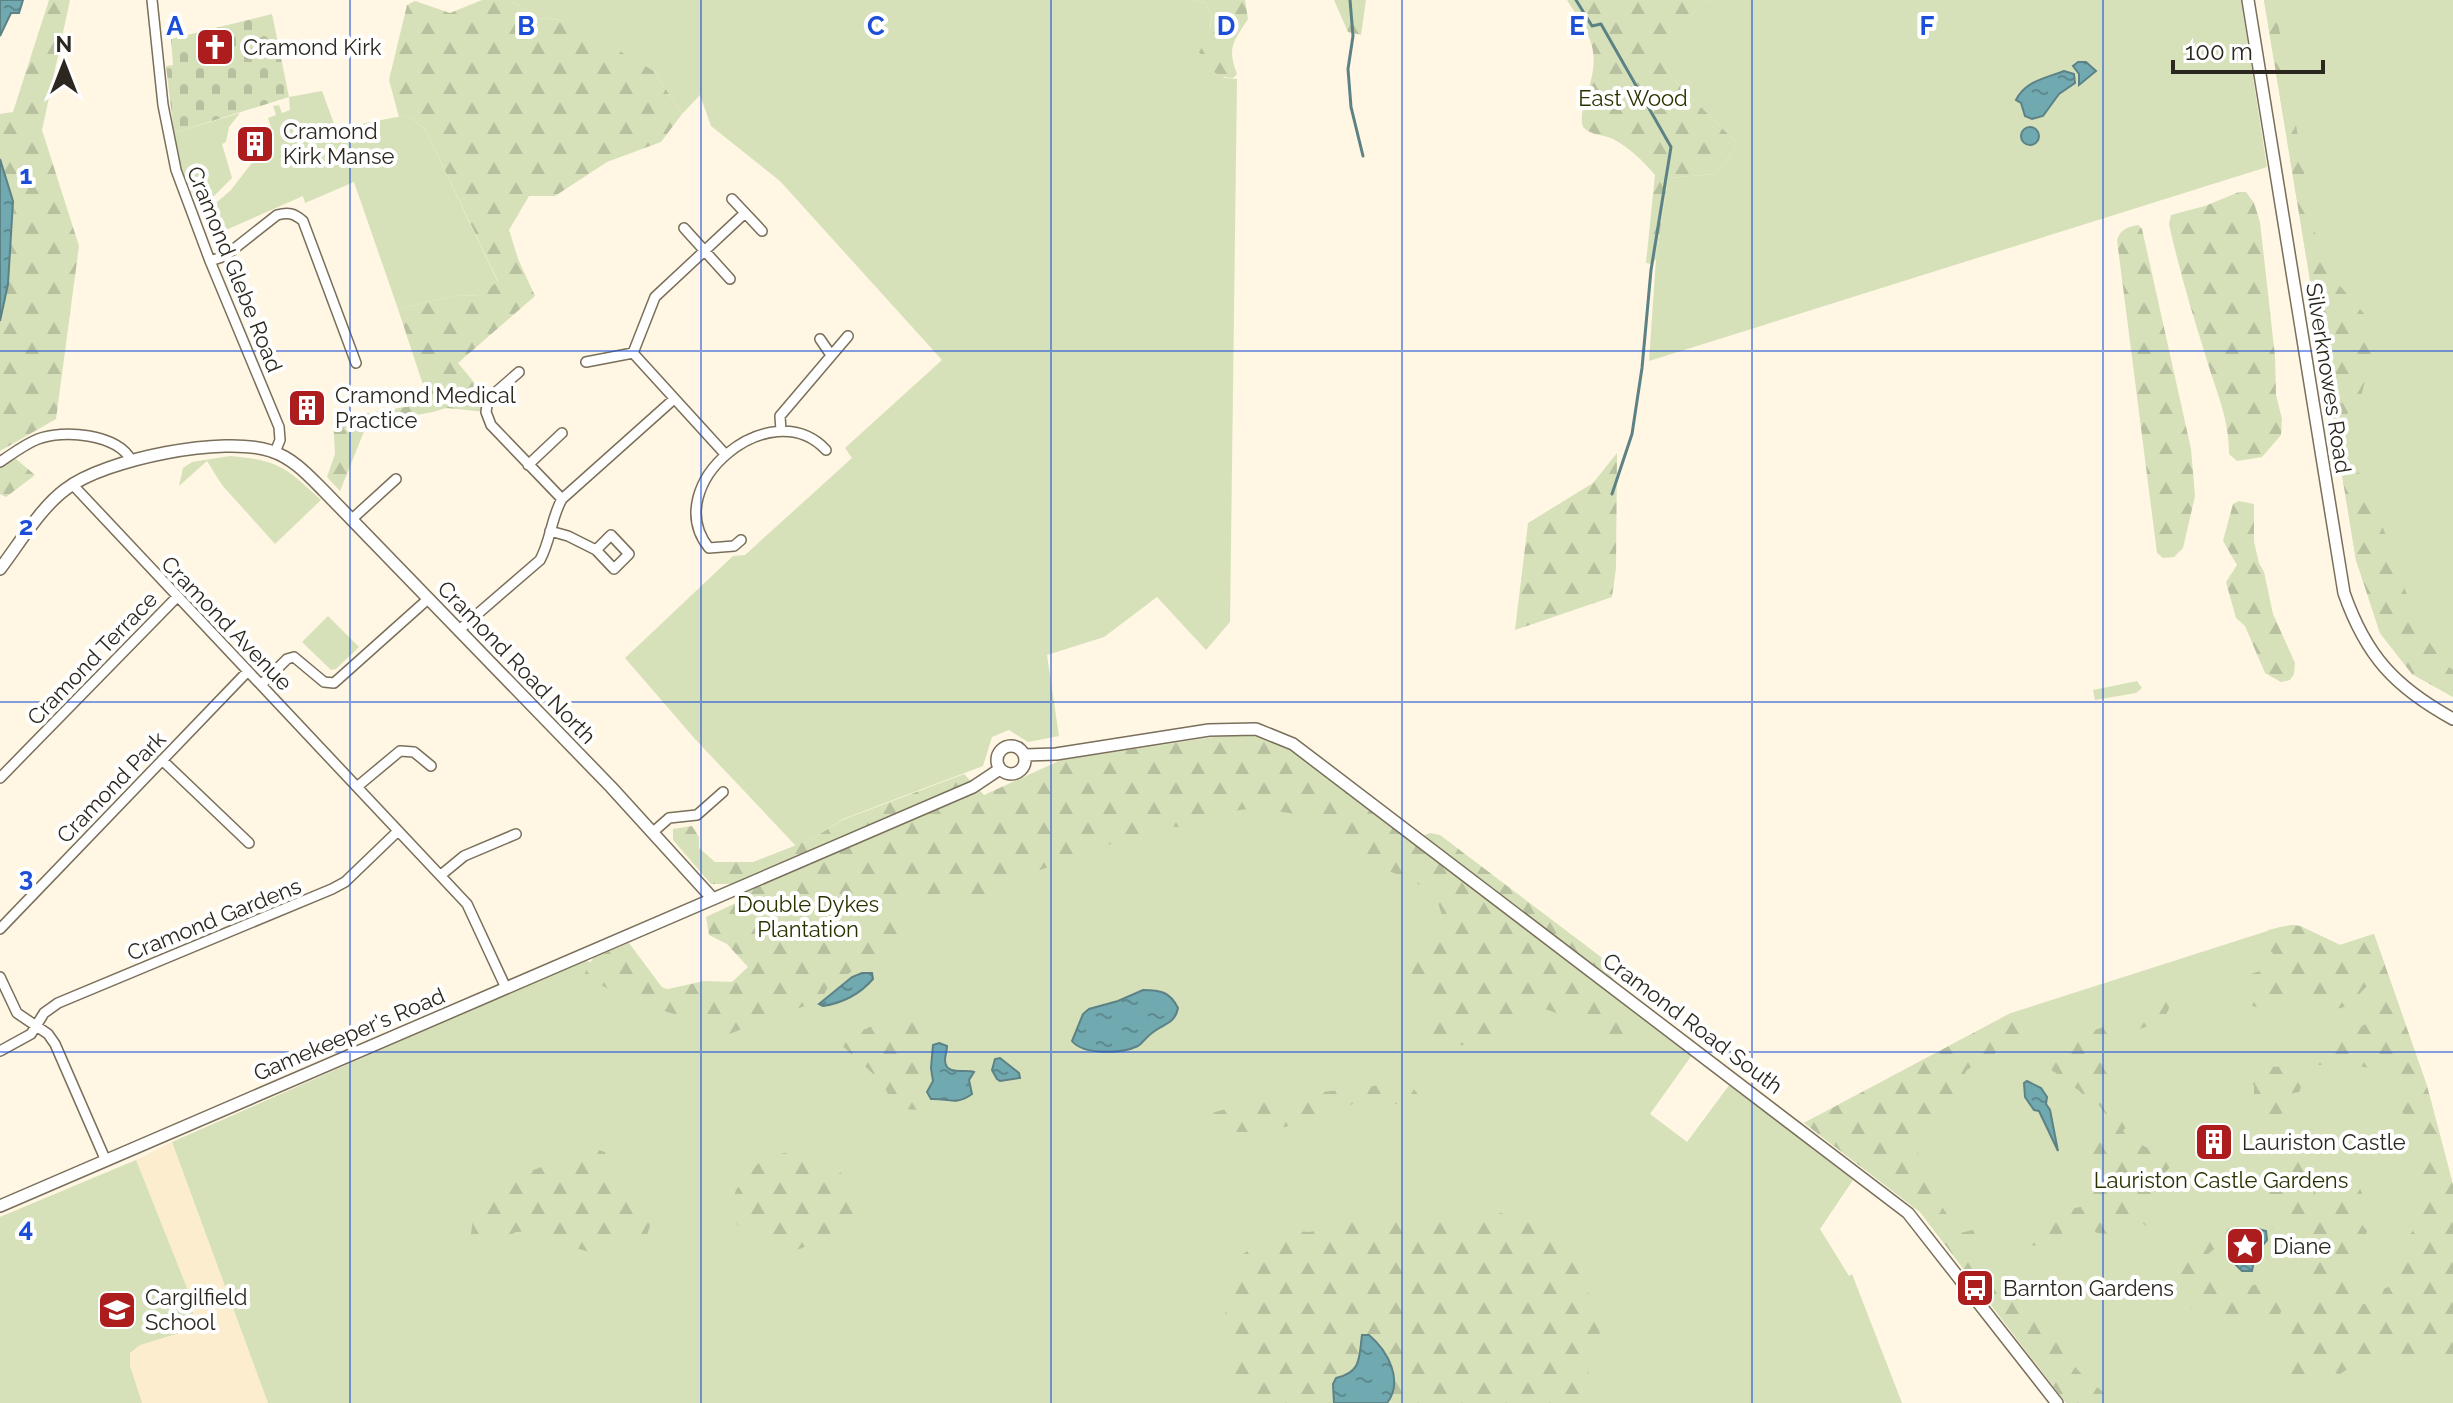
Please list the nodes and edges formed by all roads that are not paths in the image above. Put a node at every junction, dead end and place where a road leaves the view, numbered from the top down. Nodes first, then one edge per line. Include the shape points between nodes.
1 (152, 0) edge
2 (2248, 0) edge
3 (732, 199) dead end
4 (745, 213) junction
5 (684, 228) dead end
6 (762, 231) dead end
7 (703, 251) junction
8 (210, 261) junction
9 (730, 279) dead end
10 (848, 336) dead end
11 (820, 339) dead end
12 (633, 353) junction
13 (831, 355) junction
14 (586, 362) dead end
15 (356, 363) dead end
16 (519, 372) dead end
17 (674, 399) junction
18 (781, 431) junction
19 (562, 433) dead end
20 (826, 450) dead end
21 (275, 452) junction
22 (725, 454) junction
23 (131, 460) junction
24 (0, 462) edge
25 (528, 465) junction
26 (396, 479) dead end
27 (72, 484) junction
28 (562, 499) junction
29 (351, 520) junction
30 (550, 531) junction
31 (741, 540) dead end
32 (596, 550) dead end
33 (0, 569) edge
34 (177, 597) junction
35 (428, 599) junction
36 (459, 630) junction
37 (248, 671) junction
38 (261, 685) junction
39 (2453, 719) edge
40 (1025, 755) junction
41 (162, 760) junction
42 (431, 766) dead end
43 (1000, 769) junction
44 (0, 778) edge
45 (358, 786) junction
46 (723, 792) dead end
47 (398, 831) junction
48 (652, 833) junction
49 (516, 834) dead end
50 (249, 843) dead end
51 (441, 875) junction
52 (713, 899) junction
53 (0, 929) edge
54 (0, 977) edge
55 (506, 988) junction
56 (37, 1028) junction
57 (0, 1051) edge
58 (106, 1161) junction
59 (0, 1206) edge
60 (2057, 1403) edge

1 - 8 street, Cramond Glebe Road via 173,160
2 - 39 street, Silverknowes Road via 2344,593 2359,631 2380,663 2404,689
3 - 4 street
4 - 6 street
4 - 7 street
5 - 7 street
7 - 9 street
7 - 12 street via 655,297
8 - 15 street via 225,256 277,215 295,214 303,221
8 - 21 street, Cramond Glebe Road via 279,427
10 - 13 street
11 - 13 street
12 - 14 street
12 - 17 street
13 - 18 street via 780,416
16 - 25 street via 488,399 486,412 491,425
17 - 22 street
17 - 28 street
18 - 20 street via 810,437
18 - 22 street via 755,436
19 - 25 street
21 - 23 street via 241,444
21 - 29 street, Cramond Road North via 303,471
22 - 31 street via 707,474 697,500 698,532 709,548 734,546
23 - 24 street via 112,443 65,435 38,439
23 - 27 street
25 - 28 street
26 - 29 street
27 - 33 street
27 - 34 street, Cramond Avenue
28 - 30 street
29 - 35 street, Cramond Road North
30 - 32 street
30 - 36 street via 540,560
34 - 37 street, Cramond Avenue
34 - 44 street, Cramond Terrace
35 - 36 street, Cramond Road North
35 - 38 street via 334,683 324,682 294,657
36 - 48 street, Cramond Road North
37 - 38 street, Cramond Avenue
37 - 41 street, Cramond Park
38 - 45 street, Cramond Avenue
40 - 43 street via 1017,773
40 - 43 street via 1015,746 1004,747 997,756
40 - 60 street, Cramond Road South via 1209,730 1256,729 1293,744 1908,1213
41 - 50 street
41 - 53 street, Cramond Park
42 - 45 street via 414,752 400,751
43 - 52 street via 973,787
45 - 47 street, Cramond Avenue
46 - 48 street via 697,815 669,818
47 - 51 street, Cramond Avenue
47 - 56 street, Cramond Gardens via 345,882 58,1003 44,1013
48 - 52 street, Cramond Road North
49 - 51 street via 464,856
51 - 55 street, Cramond Avenue via 474,914
52 - 55 street, Gamekeeper's Road
54 - 56 street via 17,1013
55 - 58 street, Gamekeeper's Road
56 - 57 street, Cramond Gardens
56 - 58 street via 55,1044
58 - 59 street, Gamekeeper's Road

